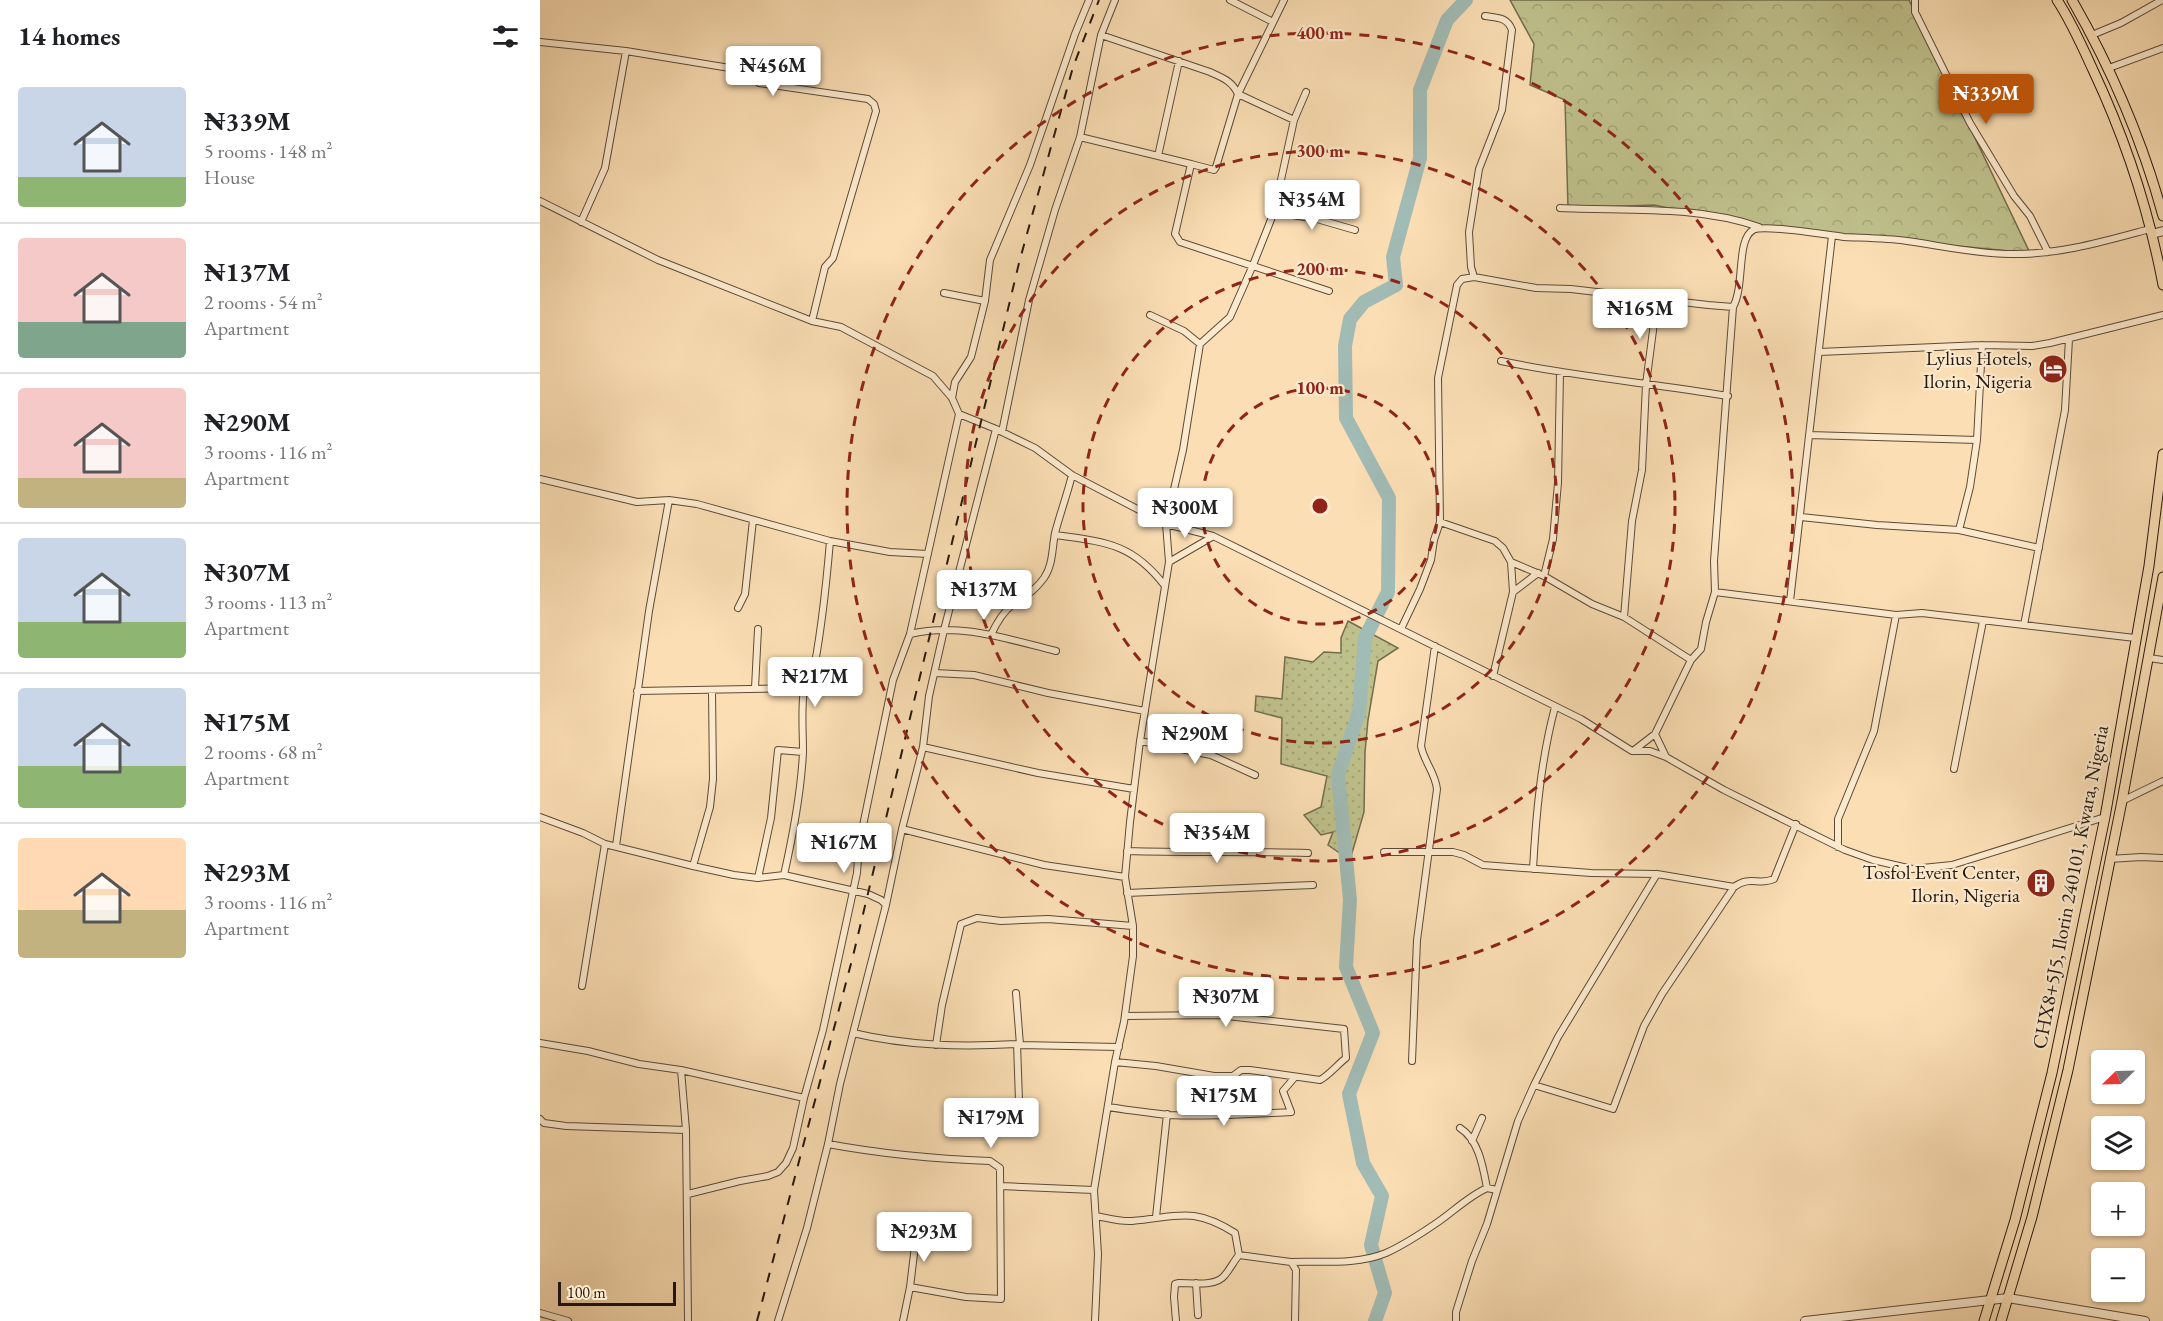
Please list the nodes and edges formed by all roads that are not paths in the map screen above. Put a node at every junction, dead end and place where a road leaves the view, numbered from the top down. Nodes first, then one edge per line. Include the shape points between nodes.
1 (1089, 0) edge
2 (1115, 0) edge
3 (1230, 0) edge
4 (1284, 0) edge
5 (1915, 0) edge
6 (2056, 0) edge
7 (2072, 0) edge
8 (2162, 0) edge
9 (1485, 16) dead end
10 (1273, 22) junction
11 (1101, 35) junction
12 (2092, 35) junction
13 (540, 42) edge
14 (2163, 48) edge
15 (626, 51) junction
16 (1179, 61) junction
17 (2109, 68) junction
18 (1306, 92) dead end
19 (1238, 94) junction
20 (1294, 120) junction
21 (1080, 137) junction
22 (1158, 156) junction
23 (1191, 164) junction
24 (540, 201) edge
25 (1560, 208) dead end
26 (1274, 212) junction
27 (2163, 216) edge
28 (581, 222) junction
29 (1759, 227) junction
30 (1355, 230) dead end
31 (2163, 231) edge
32 (2151, 232) junction
33 (1832, 236) junction
34 (2048, 252) junction
35 (1253, 265) junction
36 (1474, 277) junction
37 (2163, 285) edge
38 (1329, 291) dead end
39 (944, 292) dead end
40 (1657, 300) junction
41 (985, 301) junction
42 (1733, 307) junction
43 (1150, 315) dead end
44 (2163, 315) edge
45 (812, 321) junction
46 (2069, 339) junction
47 (1200, 344) junction
48 (1982, 345) junction
49 (1819, 352) junction
50 (1501, 362) dead end
51 (1560, 373) junction
52 (1646, 384) junction
53 (1728, 396) junction
54 (952, 399) junction
55 (959, 414) junction
56 (999, 430) junction
57 (1809, 435) junction
58 (1977, 441) junction
59 (2163, 454) edge
60 (1072, 475) junction
61 (540, 479) edge
62 (669, 500) junction
63 (1801, 516) junction
64 (753, 520) junction
65 (1440, 522) junction
66 (1166, 524) junction
67 (1959, 530) junction
68 (1055, 535) junction
69 (1213, 537) junction
70 (830, 541) junction
71 (2039, 548) junction
72 (928, 554) junction
73 (1169, 562) junction
74 (1511, 562) junction
75 (1541, 575) junction
76 (2163, 576) edge
77 (1165, 585) junction
78 (1513, 592) junction
79 (1715, 592) junction
80 (1790, 601) junction
81 (738, 608) dead end
82 (1896, 615) junction
83 (1624, 617) junction
84 (1983, 621) junction
85 (2024, 626) junction
86 (758, 629) dead end
87 (1401, 629) junction
88 (944, 630) junction
89 (909, 634) junction
90 (991, 635) junction
91 (2135, 638) junction
92 (1435, 646) junction
93 (1056, 651) dead end
94 (2149, 658) junction
95 (1691, 660) junction
96 (2163, 660) edge
97 (935, 673) junction
98 (1493, 676) junction
99 (755, 688) junction
100 (804, 688) junction
101 (638, 691) junction
102 (712, 691) junction
103 (1555, 707) junction
104 (1145, 711) junction
105 (1655, 734) junction
106 (1140, 741) junction
107 (922, 747) junction
108 (1632, 751) junction
109 (802, 752) junction
110 (1666, 757) junction
111 (1954, 770) dead end
112 (1255, 775) dead end
113 (2163, 781) edge
114 (1134, 789) junction
115 (2122, 801) junction
116 (540, 817) edge
117 (2105, 817) junction
118 (1796, 824) junction
119 (902, 829) junction
120 (605, 844) junction
121 (616, 846) junction
122 (1838, 847) junction
123 (1127, 851) junction
124 (1384, 852) dead end
125 (1428, 852) junction
126 (1308, 853) dead end
127 (2163, 858) edge
128 (2109, 859) junction
129 (693, 866) junction
130 (1533, 869) junction
131 (1658, 874) junction
132 (784, 875) junction
133 (1125, 877) junction
134 (758, 878) junction
135 (1314, 885) dead end
136 (1734, 887) junction
137 (852, 891) junction
138 (1127, 893) junction
139 (886, 905) junction
140 (1133, 926) junction
141 (582, 986) dead end
142 (1016, 993) dead end
143 (1125, 1016) junction
144 (854, 1034) junction
145 (540, 1043) edge
146 (1018, 1044) junction
147 (936, 1046) junction
148 (1119, 1047) junction
149 (1412, 1060) dead end
150 (1115, 1062) junction
151 (681, 1070) junction
152 (1295, 1077) junction
153 (1534, 1085) junction
154 (804, 1098) junction
155 (1108, 1107) junction
156 (1167, 1114) junction
157 (1482, 1118) dead end
158 (540, 1119) edge
159 (1460, 1128) dead end
160 (1020, 1129) dead end
161 (686, 1130) junction
162 (1472, 1141) junction
163 (828, 1144) junction
164 (1000, 1186) junction
165 (1487, 1188) junction
166 (1094, 1190) junction
167 (1497, 1190) junction
168 (688, 1194) junction
169 (1096, 1216) junction
170 (1156, 1217) junction
171 (932, 1233) dead end
172 (1239, 1255) junction
173 (1291, 1262) junction
174 (1196, 1283) junction
175 (910, 1287) junction
176 (2008, 1298) junction
177 (1991, 1300) junction
178 (540, 1313) edge
179 (1198, 1315) dead end
180 (1877, 1317) edge
181 (568, 1321) edge
182 (688, 1321) edge
183 (778, 1321) edge
184 (903, 1321) edge
185 (1095, 1321) edge
186 (1176, 1321) edge
187 (1295, 1321) edge
188 (1456, 1321) edge
189 (1805, 1321) edge
190 (1984, 1321) edge
191 (2001, 1321) edge
192 (2145, 1321) edge

1 - 41 street via 1030,165 990,260
2 - 11 street
3 - 10 street
4 - 10 street
5 - 34 street via 1915,12 1970,123 2030,216
6 - 32 main road via 2108,102 2127,149
7 - 12 main road
8 - 12 street
9 - 36 street via 1503,18 1512,30 1502,110 1479,170 1469,232
10 - 19 street
11 - 16 street
11 - 21 street
12 - 17 main road
13 - 15 street
14 - 17 street
15 - 28 street via 605,168
15 - 45 street via 748,71 759,83 868,99 874,104 869,140 833,258 825,267
16 - 19 street via 1227,80
16 - 22 street
17 - 27 main road via 2140,142
18 - 20 street
19 - 20 street
19 - 23 street via 1216,168
20 - 26 street
21 - 22 street
21 - 56 street via 1029,300
22 - 23 street
23 - 35 street via 1176,239
24 - 28 street
25 - 29 street via 1694,213
26 - 30 street
26 - 35 street
28 - 45 street via 658,260
29 - 33 street
29 - 42 street via 1747,235 1744,243 1741,288
31 - 32 street
32 - 34 street
32 - 37 main road
33 - 34 street via 2012,254
33 - 49 street
35 - 38 street
35 - 47 street via 1230,317
36 - 40 street via 1536,288
36 - 65 street via 1462,279 1457,285 1438,378
39 - 41 street
40 - 42 street
40 - 52 street
41 - 54 street via 971,357 955,382
42 - 53 street
43 - 47 street via 1184,331
44 - 46 street
45 - 54 street via 841,327 933,376
46 - 48 street via 2032,346
46 - 71 street via 2065,410
47 - 66 street
48 - 49 street
48 - 58 street
49 - 57 street
50 - 51 street
51 - 52 street
51 - 75 street via 1557,499 1552,539
52 - 53 street
52 - 83 street via 1642,470 1632,520
53 - 79 street via 1714,561
54 - 55 street
55 - 56 street
55 - 72 street
56 - 60 street via 1035,448
56 - 88 street
57 - 58 street
57 - 63 street
58 - 67 street
59 - 91 main road, CHX8+5J5, Ilorin 240101, Kwara, Nigeria via 2149,566
60 - 66 street
60 - 68 street
61 - 62 street via 638,502
62 - 64 street
62 - 101 street
63 - 67 street
63 - 80 street
64 - 70 street
64 - 81 street via 745,594
65 - 74 street via 1496,541
65 - 87 street via 1431,560
66 - 69 street
66 - 73 street
67 - 71 street
68 - 77 street via 1097,541 1132,553
68 - 90 street via 1050,568 1043,579 1028,596 1005,611
69 - 73 street
69 - 87 street
70 - 72 street via 890,552
70 - 100 street via 819,646 811,684
71 - 85 street
72 - 89 street
73 - 77 street
74 - 75 street
74 - 78 street
75 - 78 street
75 - 83 street
76 - 94 main road, CHX8+5J5, Ilorin 240101, Kwara, Nigeria
77 - 104 street
78 - 98 street
79 - 80 street
79 - 95 street via 1701,649
80 - 82 street
82 - 84 street via 1922,613
82 - 122 street via 1874,731 1838,819
83 - 95 street
84 - 85 street
84 - 111 street
85 - 91 street
86 - 99 street
87 - 92 street
88 - 89 street
88 - 90 street
88 - 97 street
89 - 137 street via 893,680
90 - 93 street
91 - 117 main road, CHX8+5J5, Ilorin 240101, Kwara, Nigeria
92 - 98 street
92 - 125 street via 1421,746 1437,789
94 - 96 street
94 - 115 main road, CHX8+5J5, Ilorin 240101, Kwara, Nigeria
95 - 105 street
97 - 104 street via 975,675
97 - 107 street
98 - 103 street
99 - 100 street
99 - 102 street
100 - 109 street
101 - 102 street
101 - 121 street
102 - 129 street via 710,807
103 - 108 street
103 - 130 street via 1537,808
104 - 106 street
105 - 108 street
105 - 110 street
106 - 112 street via 1211,755
106 - 114 street
107 - 114 street
107 - 119 street
108 - 110 street via 1650,751
109 - 132 street
109 - 134 street via 778,750 771,818
110 - 118 street
113 - 115 street
114 - 123 street
115 - 128 main road, CHX8+5J5, Ilorin 240101, Kwara, Nigeria
116 - 120 street
117 - 122 street via 1952,865 1922,869 1873,860
117 - 177 main road, CHX8+5J5, Ilorin 240101, Kwara, Nigeria via 2039,1131
118 - 122 street
118 - 136 street via 1774,879 1746,880
119 - 133 street via 1044,866
119 - 139 street
120 - 121 street
120 - 141 street
121 - 129 street
123 - 126 street
123 - 133 street
124 - 125 street
125 - 130 street via 1453,852 1483,865
125 - 149 street via 1417,940
127 - 128 street
128 - 176 main road, CHX8+5J5, Ilorin 240101, Kwara, Nigeria via 2061,1101
129 - 134 street
130 - 131 street
131 - 136 street
131 - 153 street via 1558,1037
132 - 134 street
132 - 137 street
133 - 138 street
135 - 138 street
136 - 153 street via 1644,1026 1613,1109
137 - 139 street
137 - 154 street via 823,1030
138 - 140 street
139 - 144 street
140 - 143 street
140 - 147 street via 977,918 961,924
142 - 146 street
143 - 148 street
143 - 152 street via 1218,1015 1344,1029 1346,1058 1327,1077
144 - 147 street
144 - 163 street
145 - 151 street
146 - 147 street
146 - 148 street
146 - 160 street
148 - 150 street
150 - 152 street via 1214,1076 1233,1076 1241,1070
150 - 155 street
151 - 154 street
151 - 161 street
152 - 156 street via 1283,1091 1291,1112
153 - 167 street via 1518,1121
154 - 168 street via 793,1148 778,1172
155 - 156 street
155 - 166 street
156 - 170 street
157 - 162 street
158 - 161 street via 544,1123 576,1127
159 - 162 street
161 - 168 street
162 - 165 street via 1484,1168
163 - 164 street via 915,1157 990,1161 1000,1168
163 - 183 street
164 - 166 street
164 - 175 street via 1001,1299
165 - 167 street
165 - 173 street via 1388,1253 1347,1261
166 - 169 street
167 - 188 street
168 - 182 street
169 - 170 street via 1130,1222
169 - 185 street
170 - 172 street via 1197,1216 1212,1220 1235,1233
171 - 175 street via 920,1238 915,1246
172 - 173 street
172 - 174 street via 1224,1277
173 - 187 street via 1296,1270
174 - 179 street
174 - 186 street via 1175,1284
175 - 184 street
176 - 177 street
176 - 191 main road, CHX8+5J5, Ilorin 240101, Kwara, Nigeria
176 - 192 street
177 - 180 street
177 - 190 main road, CHX8+5J5, Ilorin 240101, Kwara, Nigeria
178 - 181 street
180 - 189 street

